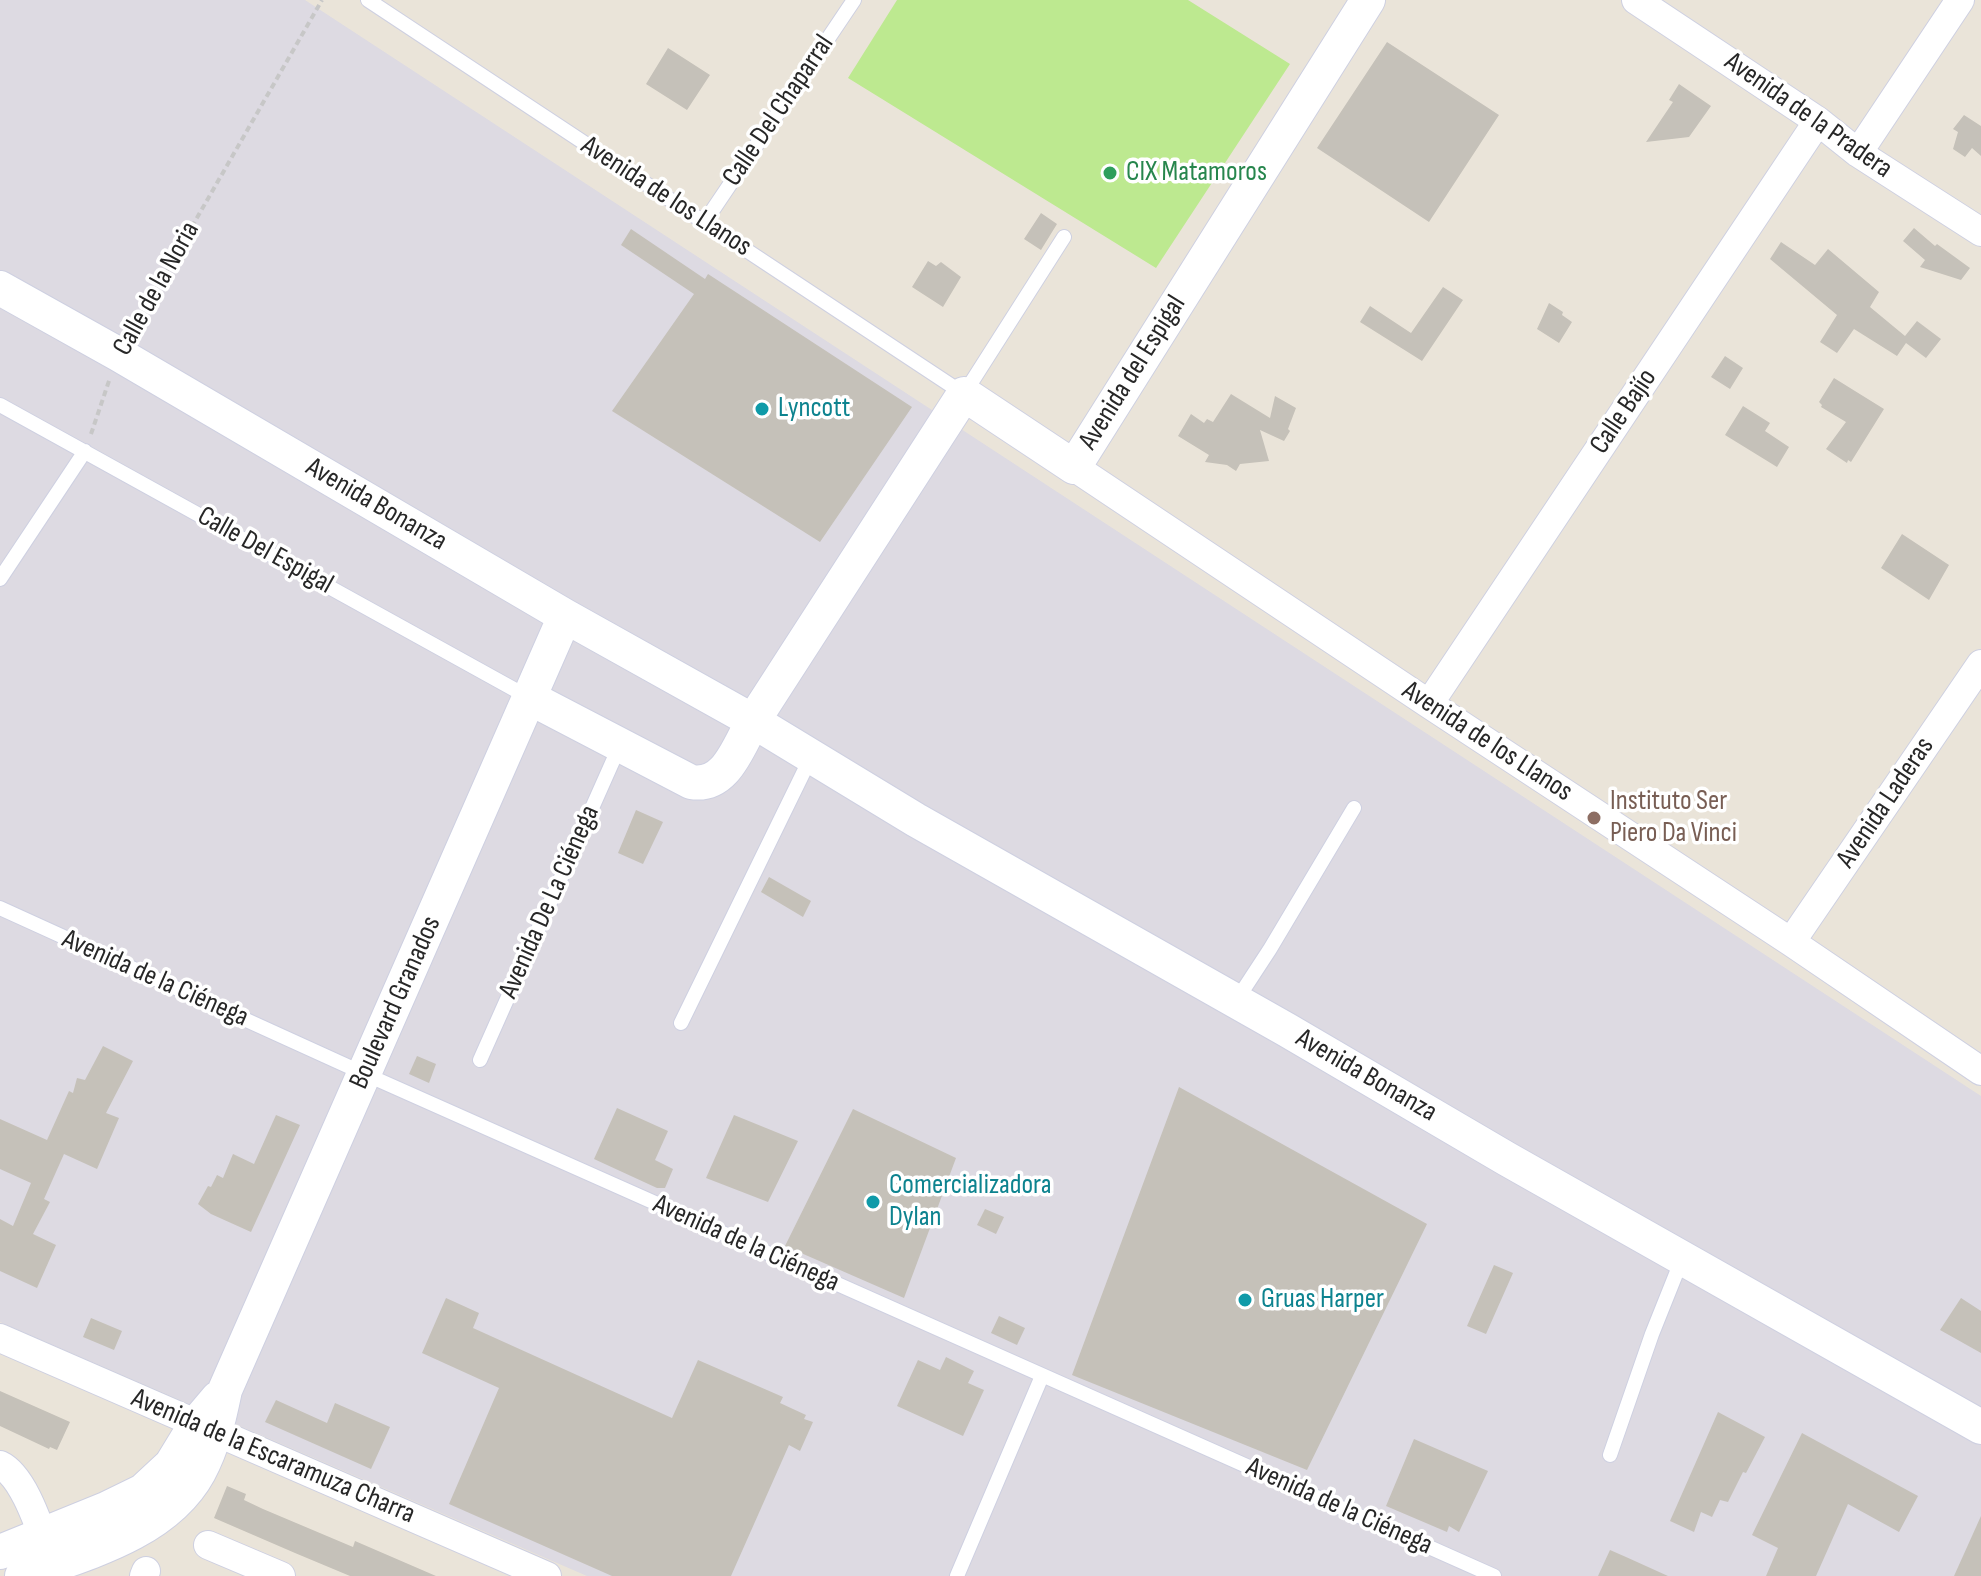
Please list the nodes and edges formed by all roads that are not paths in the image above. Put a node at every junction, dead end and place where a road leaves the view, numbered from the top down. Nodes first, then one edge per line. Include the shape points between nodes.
1 (368, 0) edge
2 (854, 0) edge
3 (1368, 0) edge
4 (1636, 0) edge
5 (1960, 0) edge
6 (1818, 121) junction
7 (1858, 153) junction
8 (704, 223) junction
9 (1981, 232) edge
10 (1064, 237) dead end
11 (0, 288) edge
12 (964, 394) junction
13 (0, 405) edge
14 (85, 451) junction
15 (1074, 467) junction
16 (0, 579) edge
17 (565, 616) junction
18 (1981, 664) edge
19 (530, 698) junction
20 (1429, 704) junction
21 (753, 721) junction
22 (620, 745) junction
23 (811, 757) junction
24 (1354, 808) dead end
25 (0, 908) edge
26 (1791, 942) junction
27 (1235, 1001) junction
28 (681, 1023) dead end
29 (480, 1060) dead end
30 (1978, 1061) edge
31 (365, 1074) junction
32 (1682, 1258) junction
33 (0, 1338) edge
34 (1042, 1376) junction
35 (1981, 1427) edge
36 (206, 1429) junction
37 (1610, 1455) dead end
38 (0, 1465) edge
39 (208, 1545) dead end
40 (51, 1558) edge
41 (8, 1560) edge
42 (281, 1576) edge
43 (547, 1576) edge
44 (957, 1576) edge
45 (1494, 1576) edge

1 - 8 lane, Avenida de los Llanos
2 - 8 lane, Calle Del Chaparral
3 - 15 street, Avenida del Espigal
4 - 6 street, Avenida de la Pradera
5 - 7 street
6 - 7 street, Avenida de la Pradera
6 - 20 street, Calle Bajío
7 - 9 street, Avenida de la Pradera
8 - 12 lane, Avenida de los Llanos
10 - 12 lane
11 - 17 street, Avenida Bonanza
12 - 15 street, Avenida del Espigal
12 - 21 street
13 - 14 lane, Calle Del Espigal
14 - 16 lane
14 - 19 lane, Calle Del Espigal
15 - 20 street, Avenida de los Llanos
17 - 19 street, Boulevard Granados
17 - 21 street, Avenida Bonanza
18 - 26 street, Avenida Laderas
19 - 22 street
19 - 31 street, Boulevard Granados
20 - 26 street, Avenida de los Llanos
21 - 22 street via 727,769 703,784
21 - 23 street, Avenida Bonanza
22 - 29 lane, Avenida De La Ciénega
23 - 27 street, Avenida Bonanza
23 - 28 lane
24 - 27 lane
25 - 31 lane, Avenida de la Ciénega
26 - 30 street, Avenida de los Llanos
27 - 32 street, Avenida Bonanza
31 - 34 lane, Avenida de la Ciénega
31 - 36 street, Boulevard Granados
32 - 35 street, Avenida Bonanza
32 - 37 lane
33 - 36 street, Avenida de la Escaramuza Charra
34 - 44 lane
34 - 45 lane, Avenida de la Ciénega
36 - 40 street, Boulevard Granados via 191,1484 162,1515 117,1541
36 - 43 street, Avenida de la Escaramuza Charra
38 - 40 street via 9,1469 24,1493
39 - 42 street
40 - 41 street, Boulevard Granados

